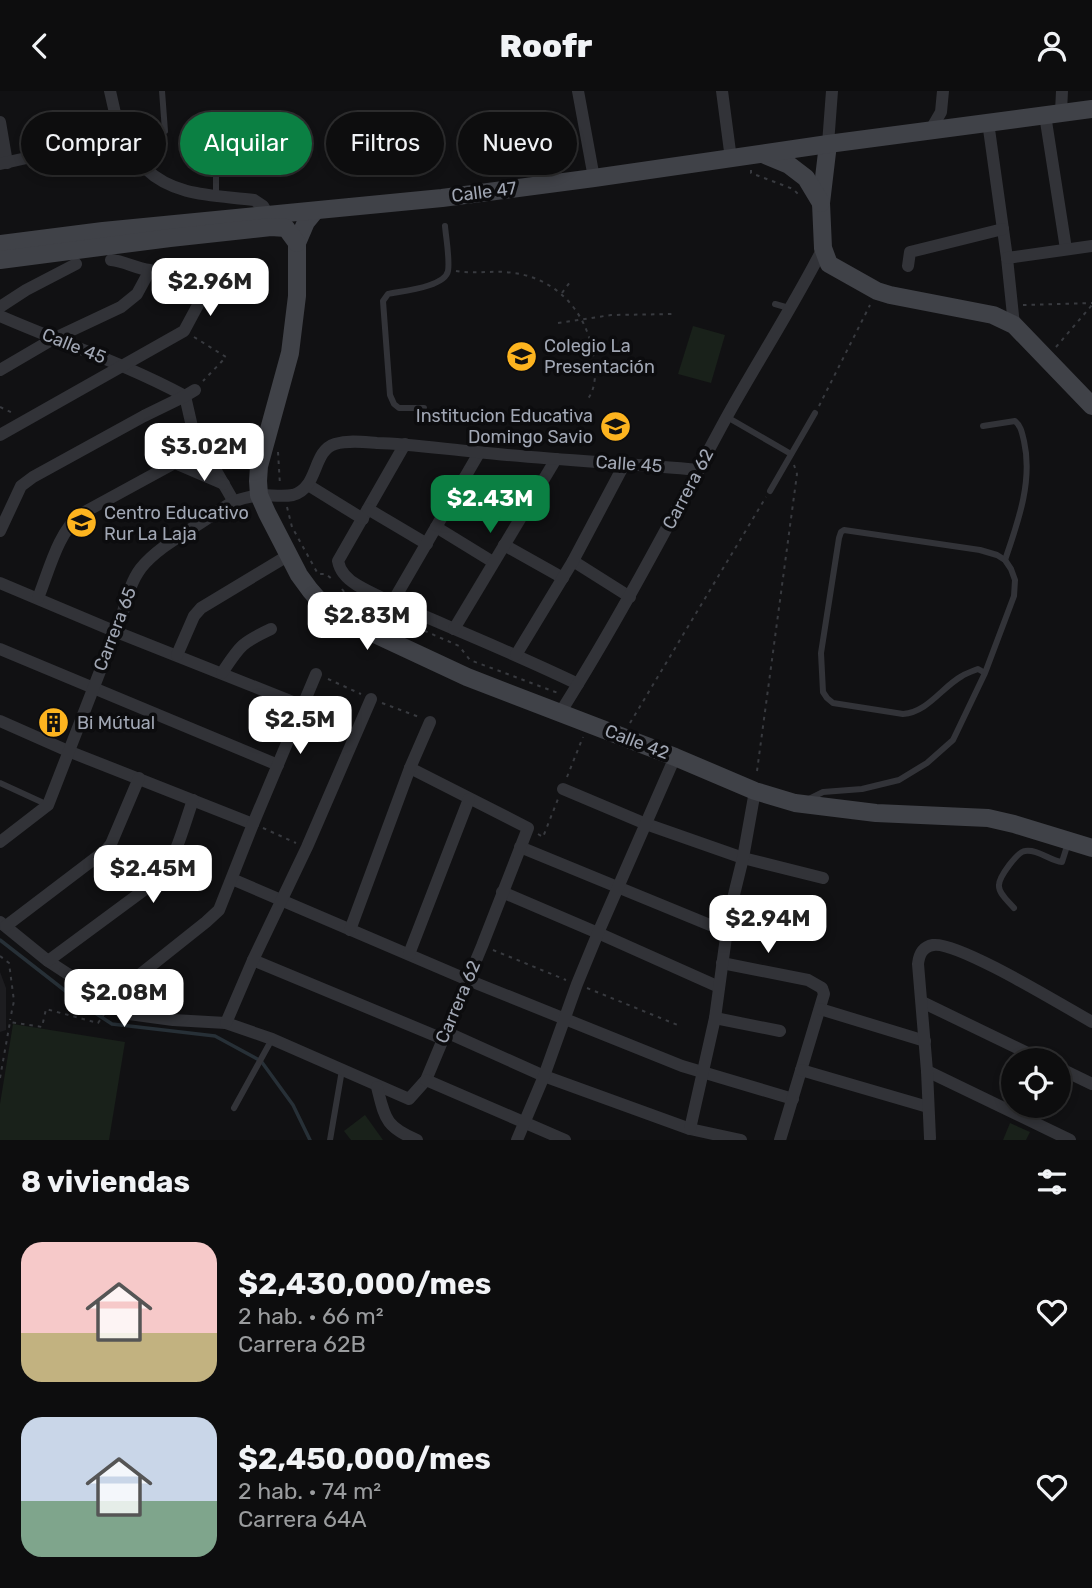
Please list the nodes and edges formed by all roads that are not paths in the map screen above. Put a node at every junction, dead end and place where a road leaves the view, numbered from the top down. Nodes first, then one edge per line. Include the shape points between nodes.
1 (110, 91) edge
2 (162, 91) edge
3 (578, 91) edge
4 (722, 91) edge
5 (832, 91) edge
6 (943, 91) edge
7 (1062, 91) edge
8 (1092, 109) edge
9 (116, 112) edge
10 (164, 112) edge
11 (1053, 113) junction
12 (0, 122) edge
13 (988, 122) junction
14 (939, 124) junction
15 (828, 144) junction
16 (762, 154) junction
17 (731, 159) junction
18 (4, 163) edge
19 (154, 175) edge
20 (216, 175) edge
21 (594, 178) junction
22 (216, 195) junction
23 (821, 203) junction
24 (315, 211) junction
25 (268, 215) junction
26 (445, 226) dead end
27 (1003, 229) junction
28 (297, 243) junction
29 (0, 244) edge
30 (1092, 246) edge
31 (1066, 249) junction
32 (1007, 258) junction
33 (822, 259) junction
34 (0, 260) edge
35 (111, 260) dead end
36 (76, 264) dead end
37 (908, 267) dead end
38 (206, 290) road end
39 (775, 304) dead end
40 (0, 307) edge
41 (791, 308) junction
42 (0, 316) edge
43 (1014, 325) junction
44 (53, 339) junction
45 (122, 365) junction
46 (0, 370) edge
47 (190, 393) junction
48 (1089, 397) edge
49 (424, 408) dead end
50 (815, 413) road end
51 (727, 417) junction
52 (983, 426) dead end
53 (0, 435) edge
54 (405, 444) junction
55 (198, 450) junction
56 (479, 453) junction
57 (791, 454) junction
58 (556, 459) junction
59 (175, 463) junction
60 (625, 463) junction
61 (699, 470) junction
62 (224, 484) junction
63 (308, 485) junction
64 (770, 491) road end
65 (259, 495) junction
66 (234, 502) junction
67 (366, 514) junction
68 (436, 527) junction
69 (0, 531) edge
70 (427, 544) junction
71 (503, 545) junction
72 (289, 555) junction
73 (1005, 560) junction
74 (573, 561) junction
75 (493, 562) junction
76 (563, 578) junction
77 (0, 583) edge
78 (629, 597) junction
79 (38, 598) junction
80 (392, 603) junction
81 (454, 628) junction
82 (271, 629) dead end
83 (114, 631) junction
84 (0, 649) edge
85 (177, 655) junction
86 (516, 655) junction
87 (222, 673) junction
88 (985, 673) junction
89 (316, 674) dead end
90 (578, 684) junction
91 (93, 687) junction
92 (371, 699) dead end
93 (565, 705) junction
94 (303, 706) junction
95 (0, 721) edge
96 (430, 722) dead end
97 (68, 751) junction
98 (675, 757) junction
99 (278, 765) junction
100 (410, 768) junction
101 (139, 778) junction
102 (0, 783) edge
103 (562, 789) dead end
104 (755, 791) junction
105 (469, 799) junction
106 (193, 800) junction
107 (795, 803) junction
108 (48, 805) junction
109 (253, 824) junction
110 (646, 824) junction
111 (1069, 841) junction
112 (0, 842) edge
113 (520, 847) junction
114 (1092, 848) edge
115 (743, 858) junction
116 (823, 878) dead end
117 (232, 879) junction
118 (618, 888) junction
119 (502, 892) junction
120 (281, 901) junction
121 (1014, 908) dead end
122 (729, 915) junction
123 (3, 924) edge
124 (350, 930) junction
125 (727, 932) junction
126 (598, 933) junction
127 (814, 933) dead end
128 (409, 954) junction
129 (253, 960) junction
130 (48, 961) junction
131 (722, 963) junction
132 (468, 980) junction
133 (719, 987) junction
134 (922, 1002) junction
135 (107, 1005) junction
136 (820, 1009) junction
137 (715, 1018) junction
138 (565, 1019) junction
139 (1092, 1022) edge
140 (226, 1023) junction
141 (780, 1031) dead end
142 (444, 1036) junction
143 (925, 1041) junction
144 (270, 1044) junction
145 (1017, 1048) edge
146 (342, 1070) junction
147 (801, 1070) junction
148 (927, 1071) junction
149 (703, 1073) junction
150 (1071, 1074) edge
151 (544, 1076) junction
152 (426, 1080) junction
153 (1092, 1084) edge
154 (377, 1087) junction
155 (793, 1099) junction
156 (928, 1107) junction
157 (234, 1108) dead end
158 (525, 1123) junction
159 (690, 1129) junction
160 (930, 1138) dead end
161 (330, 1140) edge
162 (417, 1140) edge
163 (517, 1140) edge
164 (565, 1140) edge
165 (741, 1140) edge
166 (780, 1140) edge
167 (1070, 1140) edge

1 - 9 street
2 - 10 lane
3 - 21 street
4 - 17 street
5 - 15 street
6 - 14 street
7 - 11 street
8 - 11 street, Calle 47
11 - 13 street, Calle 47
11 - 31 street
12 - 18 street
13 - 14 street, Calle 47
13 - 27 street
14 - 15 street, Calle 47
15 - 16 street, Calle 47
15 - 23 street
16 - 17 street, Calle 47
16 - 23 street via 806,178
17 - 21 street, Calle 47
19 - 22 street via 178,190
20 - 22 lane
21 - 24 street, Calle 47
22 - 25 street via 254,199
23 - 33 street
24 - 25 street, Calle 47
24 - 28 street
25 - 29 street, Calle 47
26 - 49 lane via 449,270 445,278 388,294 383,301 390,394 399,408
27 - 32 street
27 - 37 street via 910,252
28 - 34 street via 286,228 271,227
28 - 65 street via 295,323 259,466
30 - 31 street
31 - 32 street
32 - 43 street
33 - 41 street, Carrera 62
33 - 43 street via 877,291 993,315
35 - 44 street via 150,270 137,294 121,307
36 - 40 street
38 - 45 street via 184,331
39 - 41 lane
41 - 51 street, Carrera 62
42 - 44 street, Calle 45
43 - 48 street
44 - 45 street, Calle 45
44 - 46 street
45 - 47 street, Calle 45
45 - 53 street
47 - 55 street
47 - 69 street via 33,477 21,486
50 - 57 lane
51 - 57 lane
51 - 61 street, Carrera 62
52 - 73 lane via 1015,421 1027,454 1022,508
54 - 56 street, Calle 45
54 - 63 street, Calle 45 via 350,441 332,445 321,456
54 - 67 street
55 - 59 street
55 - 62 street
56 - 58 street, Calle 45
56 - 68 street
57 - 64 lane
58 - 60 street, Calle 45
58 - 71 street
59 - 62 street
59 - 79 street via 71,522
60 - 61 street, Calle 45
60 - 74 street
61 - 78 street, Carrera 62
62 - 66 street
63 - 65 street, Carrera 65 via 294,494
63 - 67 street
65 - 66 street, Carrera 65
65 - 72 street, Calle 42
66 - 83 street, Carrera 65 via 141,567
67 - 70 street
67 - 80 street via 338,561 340,569 355,584
68 - 70 street
68 - 75 street
70 - 80 street
71 - 75 street
71 - 76 street
72 - 85 street via 201,608
72 - 93 street, Calle 42 via 310,590 346,621 467,677
73 - 88 lane via 1015,580 1014,596
73 - 88 lane via 980,550 844,530 839,538 821,653 827,698 833,703 912,713 961,676 978,669
74 - 76 street
74 - 78 street
75 - 81 street
76 - 86 street
77 - 79 street
78 - 90 street, Carrera 62
79 - 83 street
80 - 81 street
81 - 86 street
82 - 87 street via 238,648
83 - 85 street
83 - 91 street, Carrera 65
84 - 91 street
85 - 87 street
86 - 90 street
87 - 94 street
88 - 107 lane via 953,740 928,763 899,780 823,792
89 - 94 street
90 - 93 street, Carrera 62
91 - 97 street, Carrera 65
91 - 99 street
92 - 120 street
93 - 98 street, Calle 42
94 - 99 street
95 - 97 street
96 - 100 street
97 - 101 street
97 - 108 street, Carrera 65
98 - 104 street, Calle 42
98 - 110 street
99 - 109 street
100 - 105 street
100 - 124 street
101 - 106 street
101 - 123 street via 106,851
102 - 108 lane
103 - 110 street
104 - 107 street, Calle 42
104 - 115 street
105 - 113 street, Carrera 62 via 527,828
105 - 128 street
106 - 109 street
106 - 130 street via 166,872
107 - 111 street, Calle 42 via 876,813 988,818
108 - 112 street
109 - 117 street
110 - 115 street
110 - 118 street
111 - 114 street, Calle 42
111 - 121 lane via 1062,862 1032,852 1018,854 999,887
113 - 118 street
113 - 119 street, Carrera 62
115 - 116 street
115 - 122 street
117 - 120 street
117 - 135 street via 219,910
118 - 125 street
118 - 126 street
119 - 126 street
119 - 132 street, Carrera 62
120 - 124 street
120 - 129 street
122 - 125 street
122 - 127 street
123 - 130 street
124 - 128 street
125 - 131 street
126 - 133 street
126 - 138 street
128 - 132 street
129 - 140 street
129 - 142 street
130 - 135 street
131 - 133 street
131 - 136 street via 808,980 822,988
132 - 138 street
132 - 142 street, Carrera 62
133 - 137 street
134 - 139 street via 919,954 935,944 1003,972
134 - 143 street
134 - 145 street
135 - 140 street via 129,1014
136 - 143 street
136 - 147 street
137 - 141 street
137 - 149 street
138 - 149 street
138 - 151 street
140 - 144 street
142 - 151 street
142 - 152 street, Carrera 62
143 - 148 street
144 - 146 street
144 - 157 lane
146 - 154 street
146 - 161 lane
147 - 155 street
147 - 156 street
148 - 156 street
148 - 167 street
149 - 155 street
149 - 159 street
150 - 153 street
151 - 158 street
151 - 159 street
152 - 154 street, Carrera 62 via 409,1099
152 - 158 street
154 - 162 street via 386,1118 397,1132
155 - 166 street
156 - 160 street
158 - 163 street
158 - 164 street
159 - 165 street

